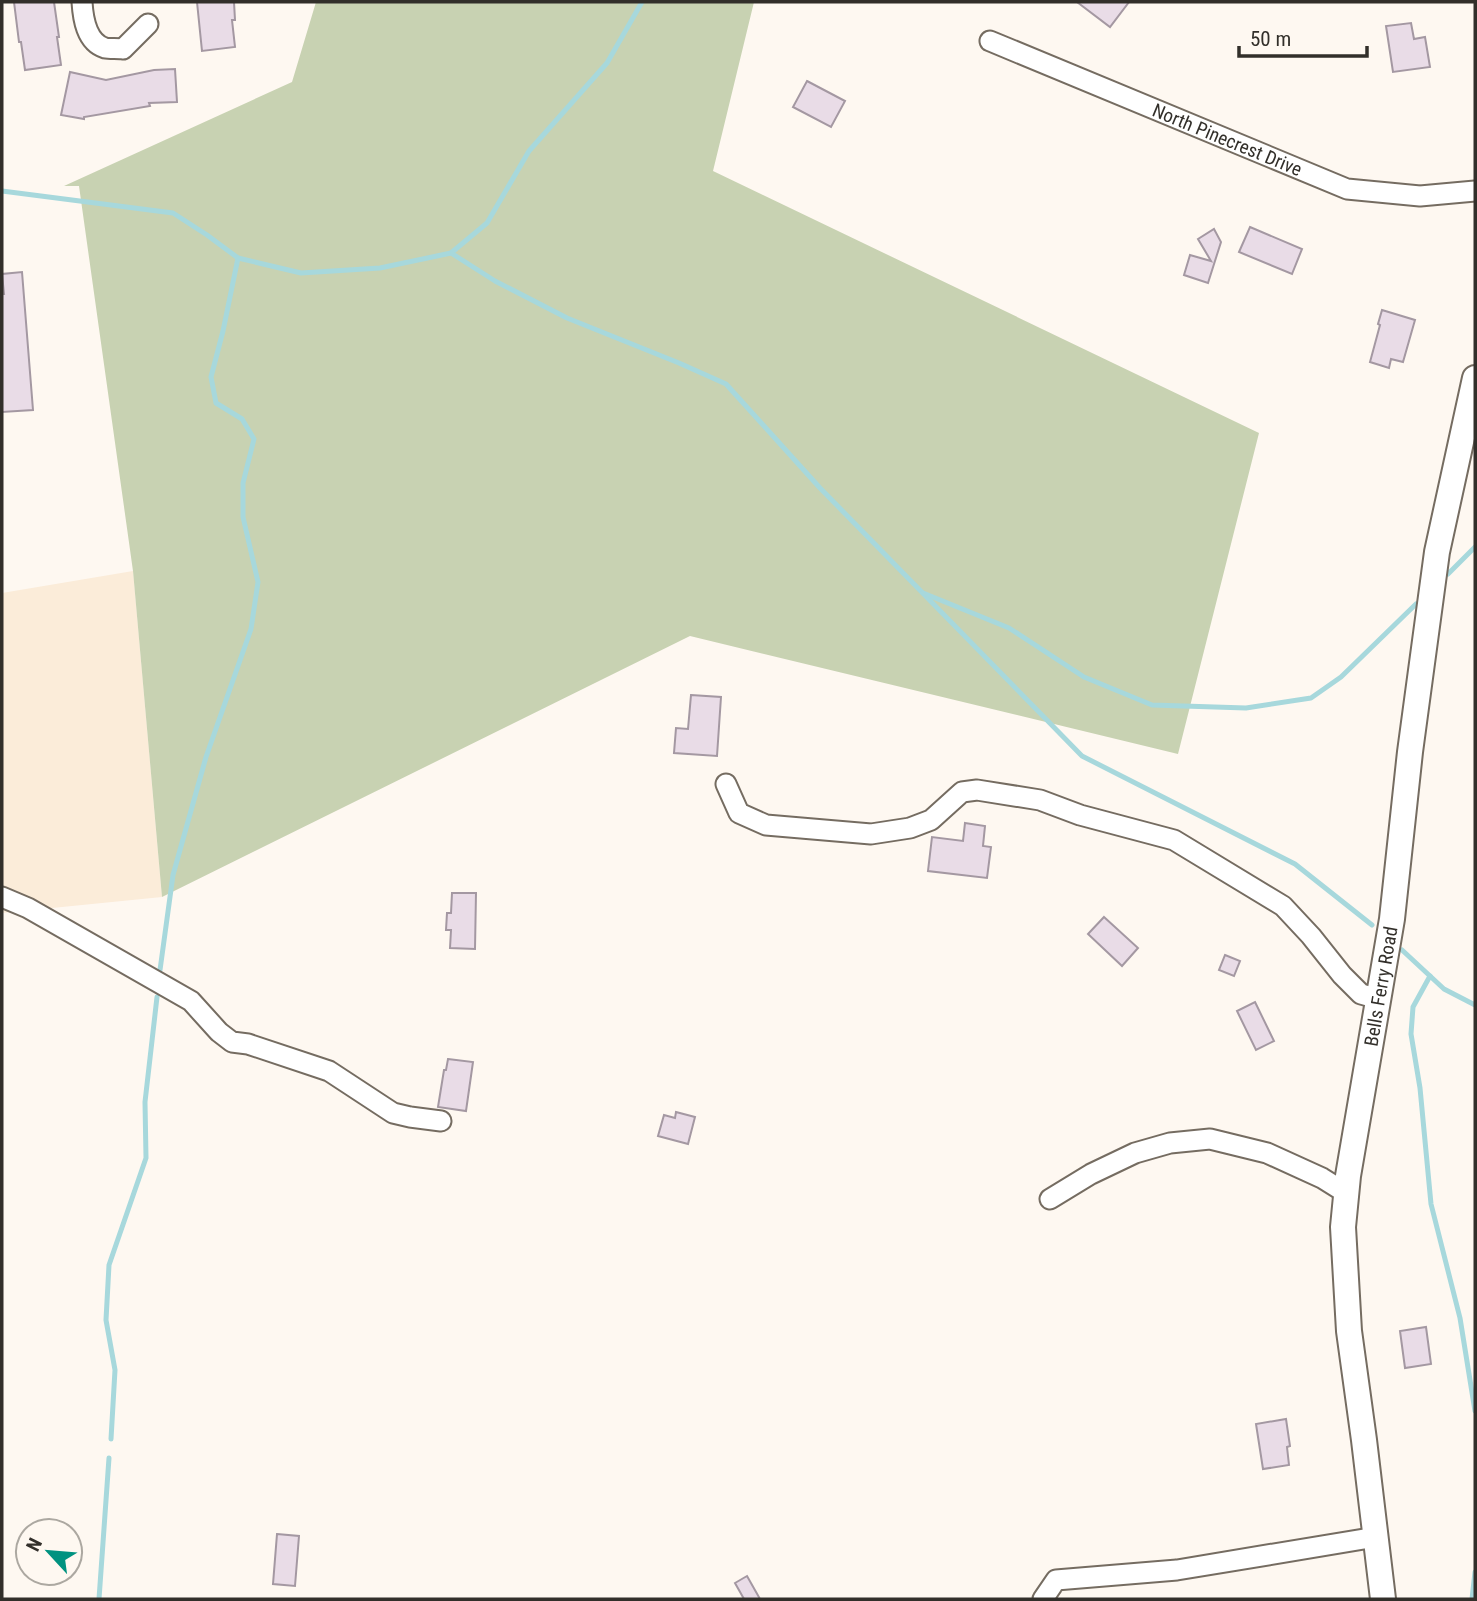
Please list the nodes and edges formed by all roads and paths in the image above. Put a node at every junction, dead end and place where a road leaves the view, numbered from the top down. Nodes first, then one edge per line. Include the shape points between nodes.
1 (82, 2) edge
2 (148, 24) dead end
3 (990, 41) dead end
4 (1475, 191) edge
5 (1475, 378) edge
6 (726, 783) dead end
7 (2, 897) edge
8 (1379, 999) junction
9 (441, 1121) dead end
10 (1347, 1189) junction
11 (1050, 1199) dead end
12 (1376, 1536) junction
13 (1043, 1599) edge
14 (1383, 1599) edge

1 - 2 street via 90,36 104,48 123,48
3 - 4 street, North Pinecrest Drive via 1348,188 1420,196
5 - 8 main road, Bells Ferry Road via 1437,552
6 - 8 street via 739,813 766,825 871,834 910,828 931,821 962,792 977,790 1040,800 1174,840 1283,906 1361,994
7 - 9 street via 191,1001 232,1042 329,1070 393,1113
8 - 10 main road, Bells Ferry Road
10 - 11 street via 1267,1153 1210,1139 1135,1153
10 - 12 main road, Bells Ferry Road via 1343,1227 1349,1331
12 - 13 street via 1177,1570 1056,1580
12 - 14 main road, Bells Ferry Road

